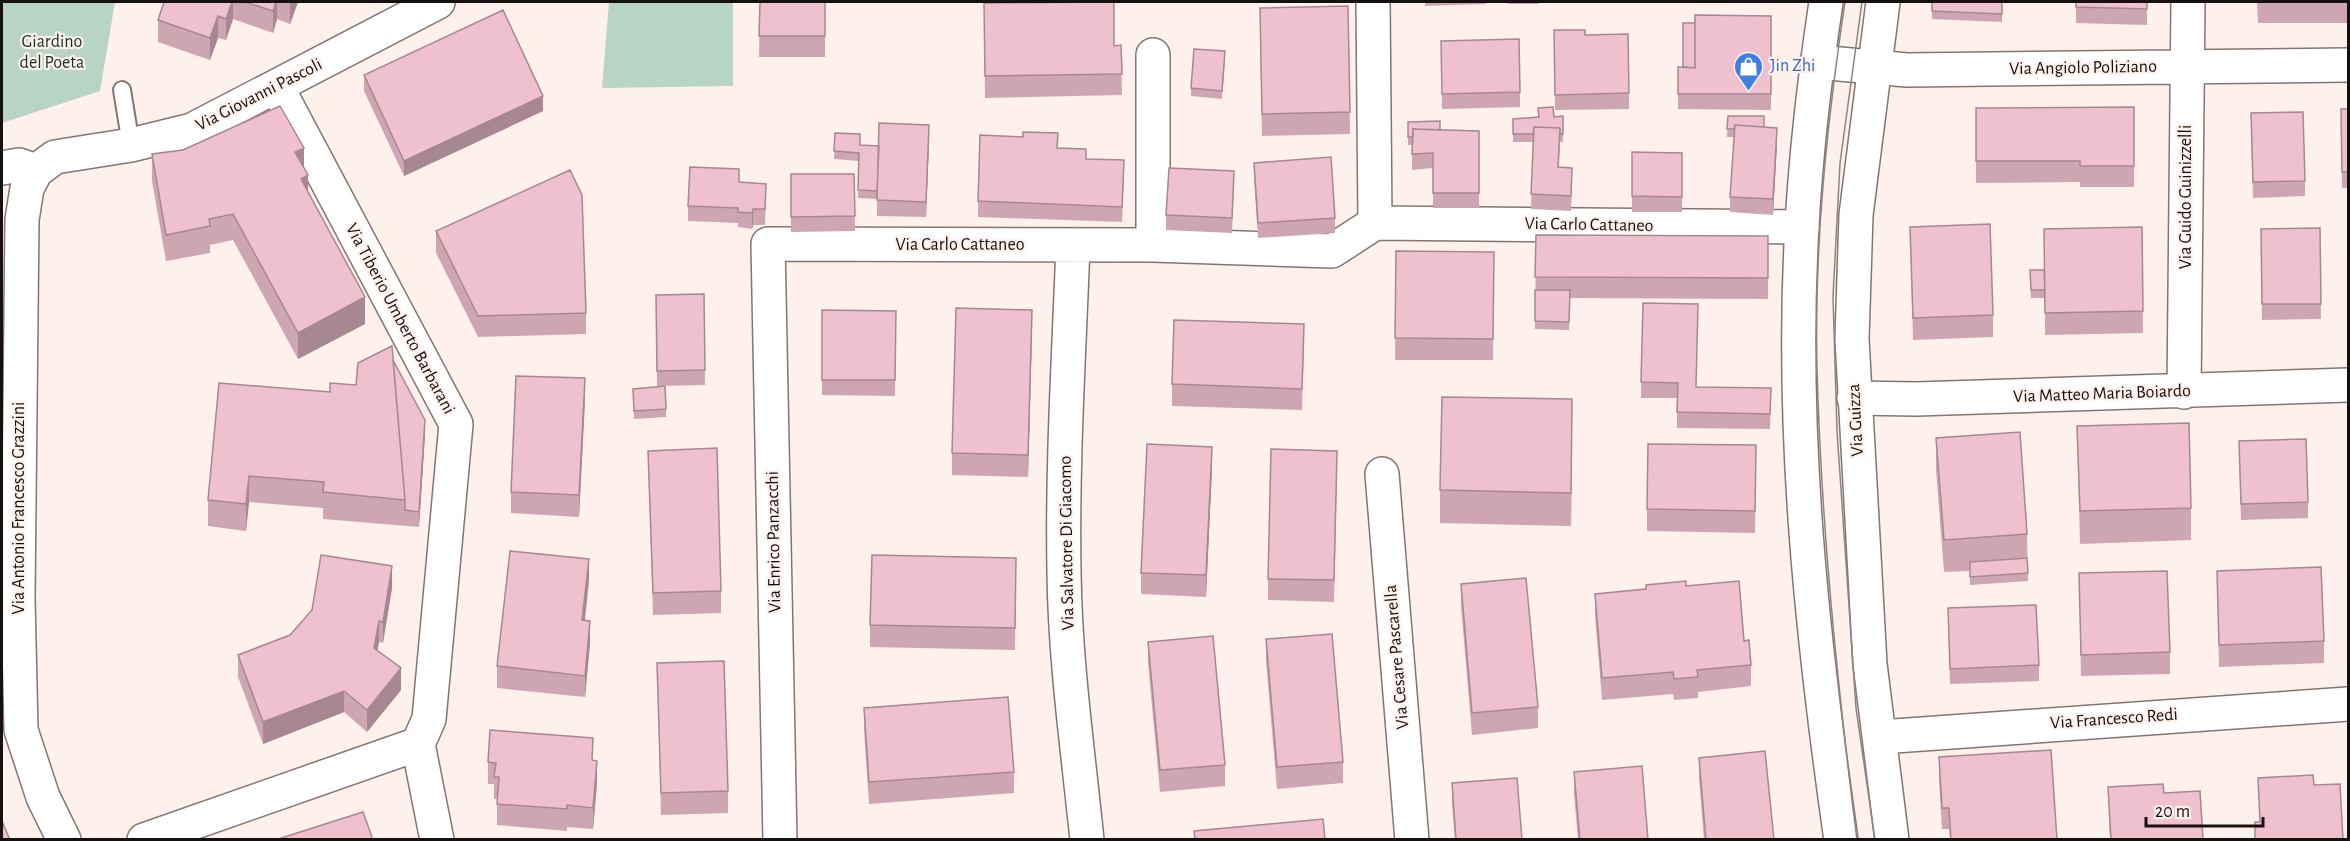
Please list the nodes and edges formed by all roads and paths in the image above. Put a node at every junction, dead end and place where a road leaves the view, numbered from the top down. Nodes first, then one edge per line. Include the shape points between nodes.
1 (438, 2) edge
2 (1373, 2) edge
3 (1826, 2) edge
4 (1884, 2) edge
5 (2188, 2) edge
6 (1153, 55) dead end
7 (1817, 62) junction
8 (2349, 64) edge
9 (2187, 67) junction
10 (1874, 68) junction
11 (277, 87) junction
12 (122, 90) dead end
13 (131, 145) junction
14 (2, 168) edge
15 (36, 171) junction
16 (1375, 223) junction
17 (1802, 227) junction
18 (768, 244) joint
19 (1073, 245) junction
20 (1153, 245) junction
21 (2349, 385) edge
22 (2184, 392) junction
23 (1854, 398) junction
24 (1382, 474) dead end
25 (10, 598) edge
26 (2349, 704) edge
27 (1880, 737) junction
28 (418, 744) junction
29 (64, 840) edge
30 (144, 840) edge
31 (437, 840) edge
32 (780, 840) edge
33 (1087, 840) edge
34 (1412, 840) edge
35 (1841, 840) edge
36 (1892, 840) edge

1 - 11 street, Via Giovanni Pascoli
2 - 16 street
3 - 7 street
4 - 10 street, Via Guizza
5 - 9 street, Via Guido Guinizzelli
6 - 20 street
7 - 10 street, Via Angiolo Poliziano
7 - 17 street
8 - 9 street, Via Angiolo Poliziano
9 - 10 street, Via Angiolo Poliziano
9 - 22 street, Via Guido Guinizzelli
10 - 23 street, Via Guizza via 1854,257
11 - 13 street, Via Giovanni Pascoli via 192,130
11 - 28 street, Via Tiberio Umberto Barbarani via 456,424 429,719
12 - 13 lane
13 - 15 street, Via Giovanni Pascoli via 55,158
14 - 15 street via 19,165
15 - 25 street, Via Antonio Francesco Grazzini via 27,188 22,220
16 - 17 street, Via Carlo Cattaneo
16 - 20 street, Via Carlo Cattaneo via 1332,251
17 - 35 street via 1806,542 1815,650
18 - 19 street, Via Carlo Cattaneo
18 - 32 street, Via Enrico Panzacchi
19 - 20 street, Via Carlo Cattaneo
19 - 33 street, Via Salvatore Di Giacomo via 1064,574
21 - 22 street, Via Matteo Maria Boiardo
22 - 23 street, Via Matteo Maria Boiardo
23 - 27 street, Via Guizza via 1870,664
24 - 34 street, Via Cesare Pascarella
25 - 29 street, Via Antonio Francesco Grazzini via 21,730 43,797
26 - 27 street, Via Francesco Redi
27 - 36 street, Via Guizza
28 - 30 street
28 - 31 street

